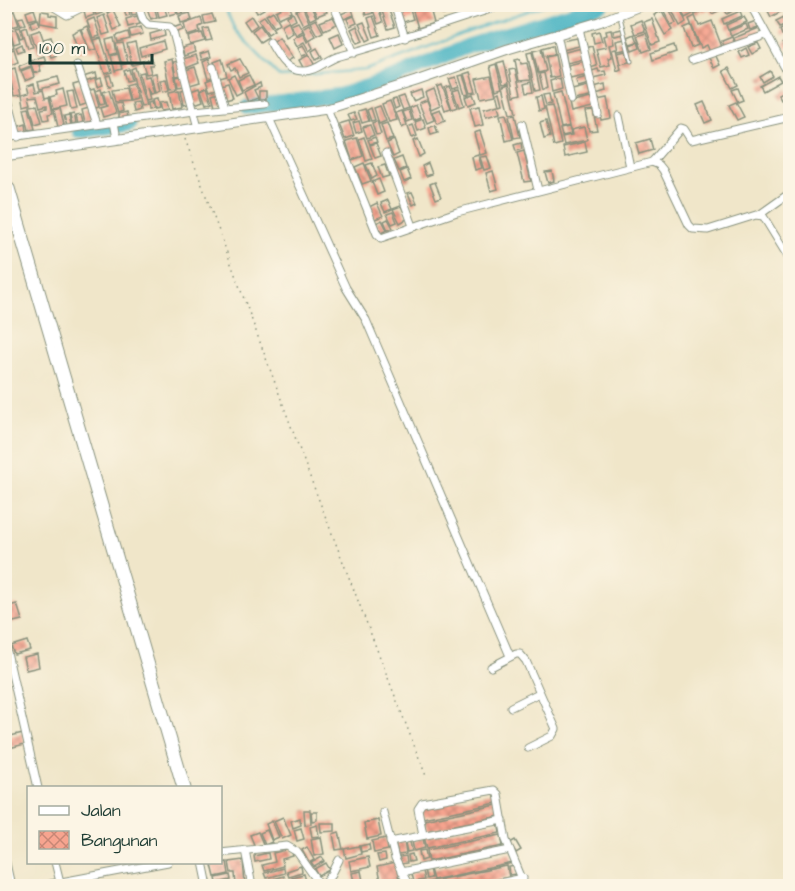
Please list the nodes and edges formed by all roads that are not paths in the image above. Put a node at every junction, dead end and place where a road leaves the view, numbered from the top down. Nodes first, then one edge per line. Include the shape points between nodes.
1 (17, 4) edge
2 (49, 4) edge
3 (89, 4) edge
4 (138, 4) edge
5 (333, 4) edge
6 (394, 4) edge
7 (476, 4) edge
8 (507, 4) edge
9 (645, 4) edge
10 (750, 4) edge
11 (4, 7) edge
12 (624, 10) edge
13 (479, 13) junction
14 (579, 28) junction
15 (557, 34) junction
16 (766, 35) junction
17 (405, 38) junction
18 (270, 42) dead end
19 (354, 53) junction
20 (692, 60) dead end
21 (632, 61) dead end
22 (77, 65) dead end
23 (213, 67) dead end
24 (790, 77) edge
25 (571, 100) dead end
26 (9, 103) dead end
27 (265, 104) dead end
28 (225, 107) junction
29 (327, 109) junction
30 (194, 112) junction
31 (598, 114) dead end
32 (619, 116) dead end
33 (790, 117) edge
34 (269, 118) junction
35 (97, 124) junction
36 (114, 124) junction
37 (522, 124) dead end
38 (197, 125) junction
39 (18, 137) junction
40 (117, 137) junction
41 (4, 138) edge
42 (386, 153) dead end
43 (4, 156) edge
44 (652, 162) junction
45 (630, 167) junction
46 (5, 180) edge
47 (538, 190) junction
48 (790, 193) edge
49 (759, 215) junction
50 (413, 226) junction
51 (790, 260) edge
52 (4, 639) edge
53 (510, 656) junction
54 (491, 667) dead end
55 (539, 693) junction
56 (511, 707) dead end
57 (528, 748) dead end
58 (38, 786) edge
59 (180, 786) edge
60 (186, 786) edge
61 (382, 812) dead end
62 (503, 820) junction
63 (423, 835) junction
64 (390, 842) junction
65 (245, 850) junction
66 (510, 850) junction
67 (222, 853) edge
68 (4, 854) edge
69 (339, 860) dead end
70 (56, 864) edge
71 (157, 864) edge
72 (203, 864) edge
73 (401, 872) junction
74 (523, 878) junction
75 (60, 882) junction
76 (11, 886) edge
77 (40, 886) edge
78 (208, 886) edge
79 (252, 886) edge
80 (322, 886) edge
81 (405, 886) edge
82 (484, 886) edge
83 (525, 886) edge

1 - 11 street
2 - 3 street via 68,15
4 - 30 street via 148,25 170,27 173,32
5 - 19 street
6 - 17 street
7 - 13 street
8 - 13 street
9 - 12 main road
10 - 16 street
12 - 14 main road
12 - 21 lane
13 - 17 street
14 - 15 main road
14 - 31 street
15 - 25 street
15 - 29 main road
16 - 20 street
16 - 24 street
17 - 19 street
18 - 19 street via 286,66 303,72
22 - 35 street
23 - 28 street
26 - 39 street
27 - 28 street
28 - 30 street
29 - 34 main road
29 - 50 street via 379,237
30 - 36 street
30 - 38 street
32 - 45 street
33 - 44 street via 694,140 681,128
34 - 38 main road
34 - 53 street via 346,288 366,320
35 - 36 street
35 - 39 street
36 - 40 street
37 - 47 street
38 - 40 main road
39 - 41 street
40 - 43 main road
42 - 50 street
44 - 45 street
44 - 49 street via 663,170 693,229 708,230
45 - 47 street
46 - 59 street
46 - 60 street via 11,188
47 - 50 street
48 - 49 street
49 - 51 street via 765,218
52 - 58 street
53 - 54 street
53 - 55 street via 523,657
55 - 56 street
55 - 57 street via 555,732
61 - 64 street
62 - 63 street
62 - 63 street via 494,790 422,803 418,809
62 - 66 street
63 - 64 street
64 - 73 street
65 - 67 street
65 - 79 street
65 - 80 street via 293,848
66 - 73 street
66 - 74 street
68 - 76 street
69 - 80 street
70 - 75 street
71 - 75 street
72 - 78 street
73 - 81 street
74 - 82 street
74 - 83 street
75 - 77 street

